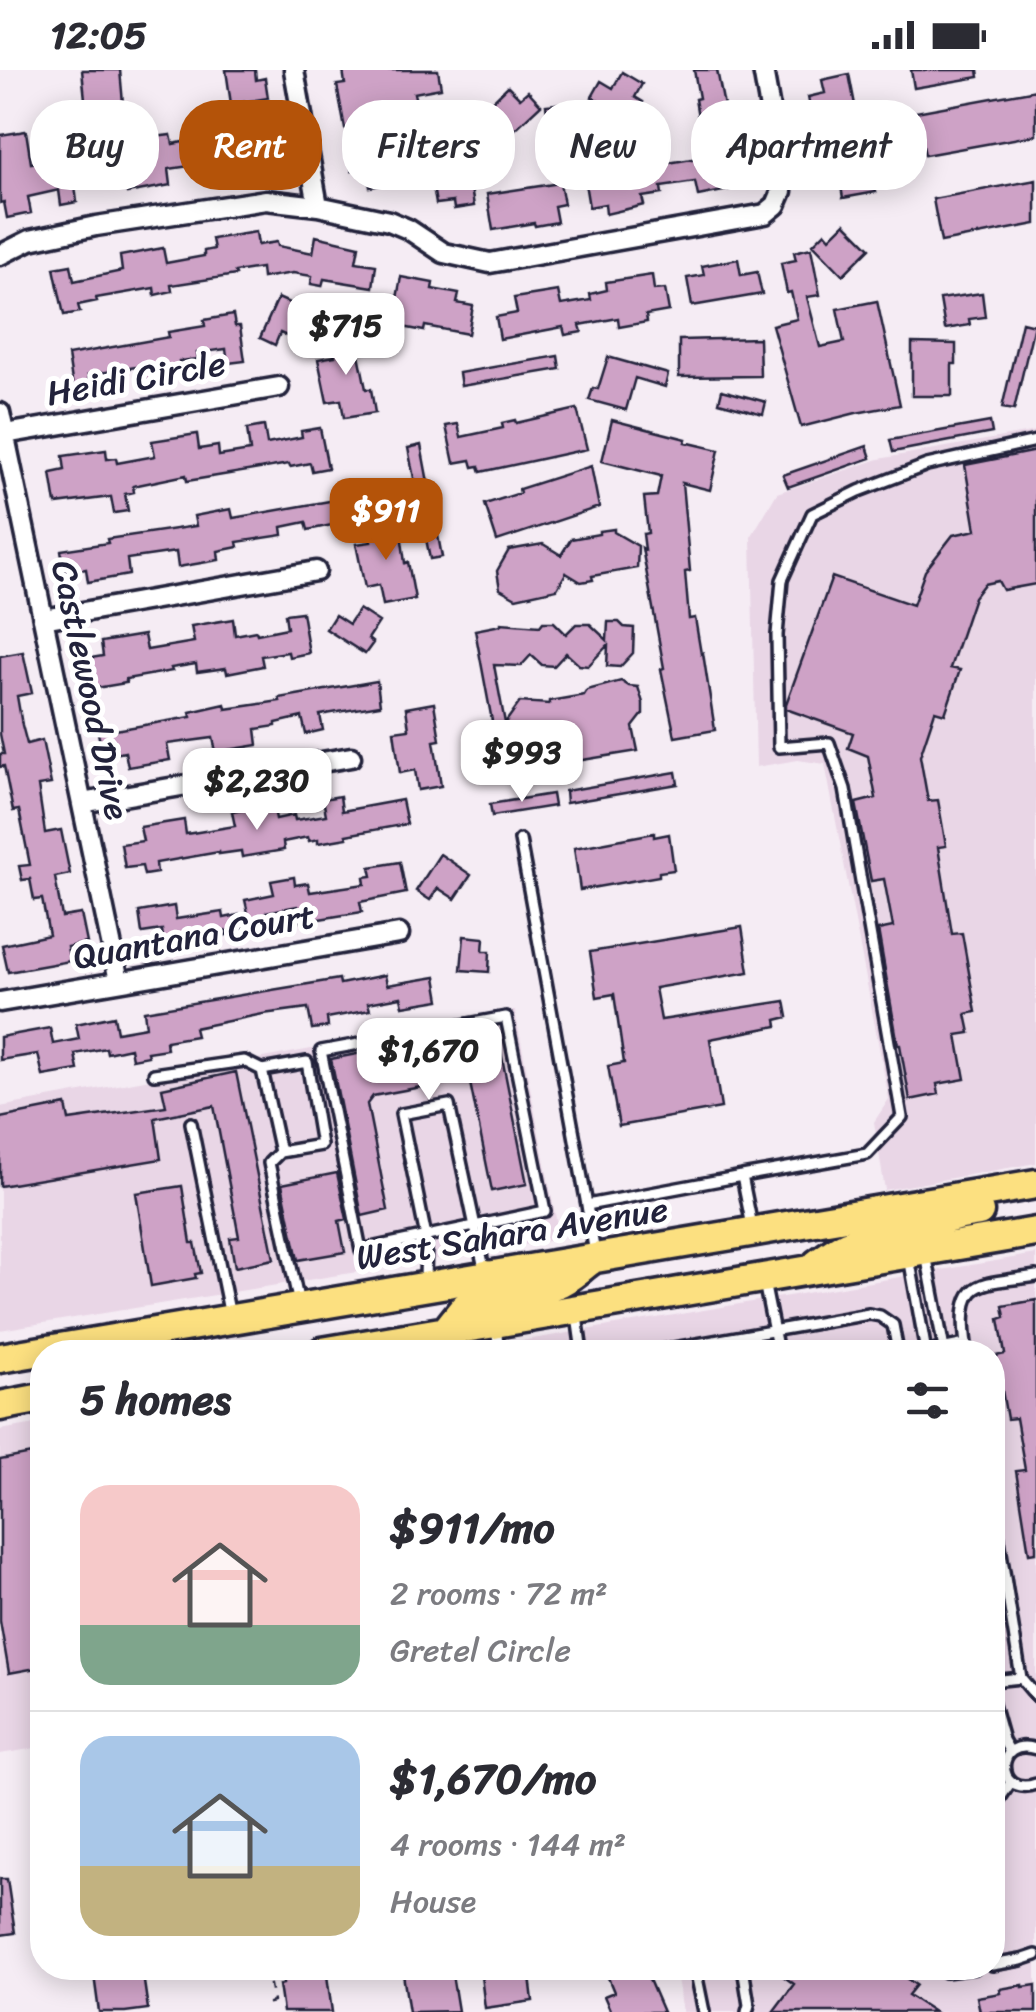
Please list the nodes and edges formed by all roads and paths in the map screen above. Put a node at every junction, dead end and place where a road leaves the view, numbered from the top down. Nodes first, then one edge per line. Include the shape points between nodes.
1 (294, 70) edge
2 (763, 70) edge
3 (318, 206) junction
4 (0, 255) edge
5 (279, 386) dead end
6 (0, 412) edge
7 (4, 434) junction
8 (1036, 441) edge
9 (316, 571) dead end
10 (43, 619) junction
11 (351, 757) dead end
12 (82, 803) junction
13 (520, 840) dead end
14 (399, 934) dead end
15 (119, 982) junction
16 (0, 1002) edge
17 (262, 1070) junction
18 (154, 1074) dead end
19 (191, 1123) dead end
20 (280, 1152) junction
21 (742, 1176) junction
22 (1036, 1187) edge
23 (916, 1204) junction
24 (587, 1205) junction
25 (476, 1226) junction
26 (752, 1231) junction
27 (1036, 1232) edge
28 (426, 1237) junction
29 (917, 1252) junction
30 (595, 1257) junction
31 (808, 1270) junction
32 (486, 1275) junction
33 (1036, 1276) edge
34 (764, 1279) junction
35 (424, 1286) junction
36 (299, 1307) junction
37 (576, 1311) junction
38 (231, 1318) junction
39 (495, 1324) junction
40 (774, 1331) junction
41 (445, 1332) junction
42 (137, 1340) edge
43 (400, 1340) edge
44 (497, 1340) edge
45 (580, 1340) edge
46 (722, 1340) edge
47 (776, 1340) edge
48 (896, 1340) edge
49 (925, 1340) edge
50 (941, 1340) edge
51 (966, 1340) edge
52 (30, 1354) edge
53 (0, 1358) edge
54 (1005, 1580) edge
55 (1021, 1678) junction
56 (1005, 1680) edge
57 (1036, 1696) edge
58 (1005, 1743) edge
59 (1036, 1749) edge
60 (1010, 1752) junction
61 (1005, 1762) edge
62 (1005, 1768) edge
63 (1011, 1782) junction
64 (1036, 1784) edge
65 (1005, 1791) edge
66 (1036, 1954) edge
67 (1005, 1963) edge
68 (270, 1980) edge
69 (698, 1980) edge
70 (744, 1980) edge
71 (271, 2012) edge
72 (704, 2012) edge
73 (747, 2012) edge

1 - 3 street
2 - 3 street via 782,191 765,214 490,264 444,253 389,221
3 - 4 street via 266,200 134,220 30,240
5 - 7 street, Heidi Circle
6 - 7 street, Castlewood Drive
7 - 10 street, Castlewood Drive
8 - 21 lane via 927,465 812,514 782,580 778,748 830,744 845,789 902,1117 867,1154
9 - 10 street
10 - 12 street, Castlewood Drive
11 - 12 street
12 - 15 street, Castlewood Drive
13 - 24 lane
14 - 15 street, Quantana Court
15 - 16 street, Quantana Court
17 - 18 lane via 244,1061
17 - 20 lane
17 - 20 lane via 307,1062 322,1145
19 - 38 lane
20 - 36 lane via 269,1164
21 - 24 lane
21 - 26 lane
22 - 23 main road, West Sahara Avenue
22 - 29 main road via 1004,1208 943,1218 922,1232
23 - 26 main road, West Sahara Avenue
23 - 31 main road via 896,1234 849,1244
24 - 30 lane
25 - 28 lane
25 - 28 lane via 449,1105 401,1114
25 - 28 lane via 544,1211 506,1017 321,1051 361,1250
25 - 32 lane
26 - 30 main road, West Sahara Avenue
27 - 29 main road
28 - 35 lane
29 - 31 main road
29 - 49 lane
29 - 50 lane
30 - 32 main road, West Sahara Avenue
30 - 39 main road via 558,1284 504,1300
31 - 34 main road
32 - 35 main road, West Sahara Avenue
32 - 41 main road via 488,1295 464,1308
33 - 51 lane via 978,1285 968,1293
34 - 37 main road
34 - 40 lane
35 - 36 main road, West Sahara Avenue
36 - 38 main road, West Sahara Avenue
37 - 39 main road
37 - 45 lane
38 - 42 main road, West Sahara Avenue
39 - 41 main road
39 - 44 lane
40 - 46 lane
40 - 47 lane
40 - 48 lane via 869,1314 893,1325
41 - 43 main road
52 - 53 main road, West Sahara Avenue
54 - 55 lane
55 - 56 lane
55 - 57 lane
58 - 60 lane
59 - 60 lane
60 - 61 lane
62 - 63 lane
63 - 64 lane via 1023,1788
63 - 65 lane
66 - 67 lane
68 - 71 path
69 - 72 lane
70 - 73 lane

